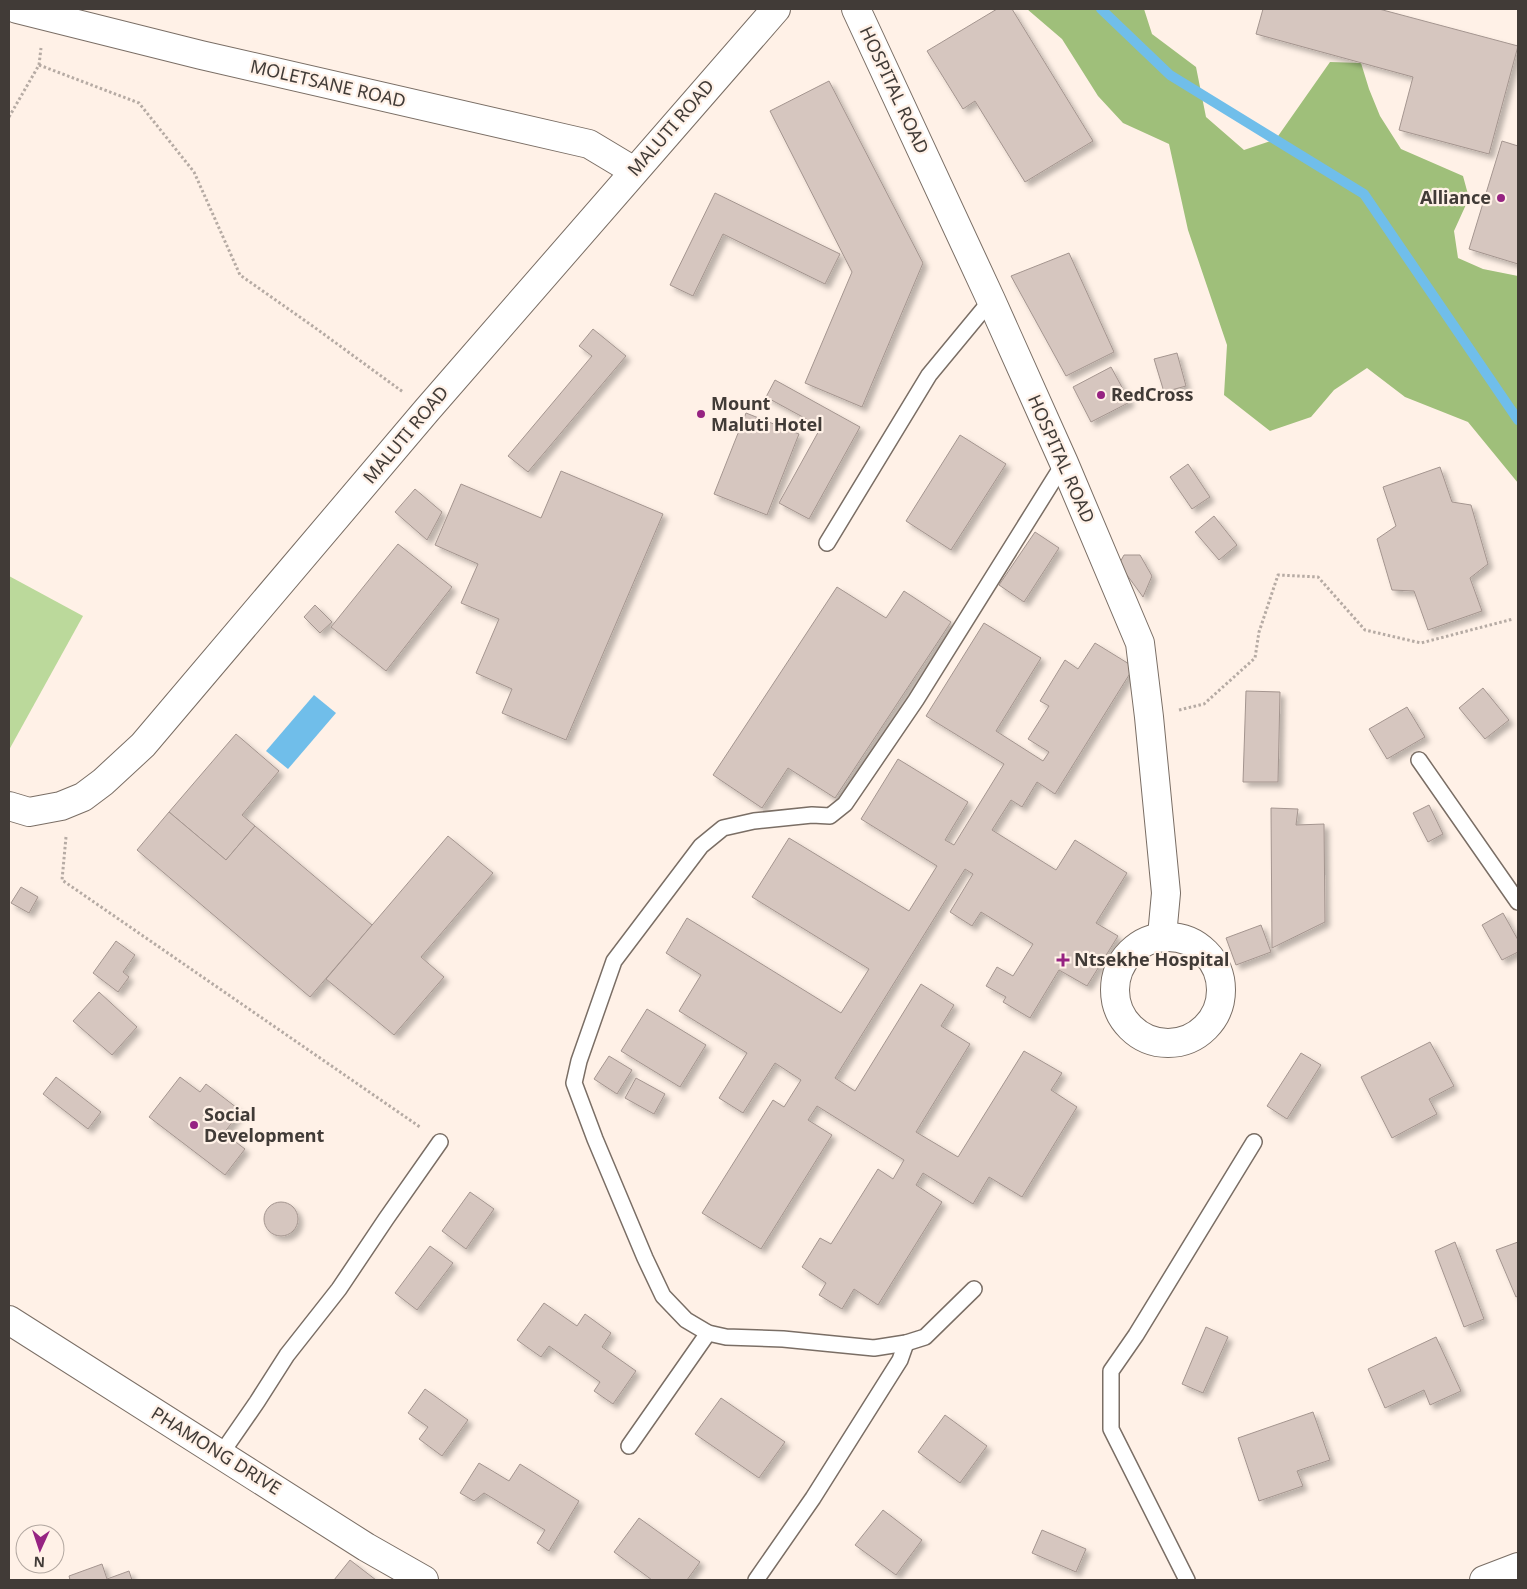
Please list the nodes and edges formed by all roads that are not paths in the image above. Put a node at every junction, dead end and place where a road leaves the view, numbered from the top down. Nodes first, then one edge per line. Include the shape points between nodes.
1 (17, 9) edge
2 (776, 9) edge
3 (856, 9) edge
4 (634, 171) junction
5 (991, 300) junction
6 (1064, 463) junction
7 (827, 543) dead end
8 (1419, 760) dead end
9 (9, 806) edge
10 (1518, 902) edge
11 (1162, 936) dead end
12 (440, 1142) road end
13 (1254, 1142) dead end
14 (974, 1290) dead end
15 (9, 1320) edge
16 (708, 1334) junction
17 (906, 1343) junction
18 (629, 1446) dead end
19 (221, 1454) junction
20 (1518, 1567) edge
21 (424, 1580) edge
22 (756, 1580) edge
23 (1187, 1580) edge
24 (1484, 1580) edge

1 - 4 street, MOLETSANE ROAD via 201,55 589,144
2 - 4 street, MALUTI ROAD
3 - 5 street, HOSPITAL ROAD
4 - 9 street, MALUTI ROAD via 143,745 83,797 61,806 30,812
5 - 6 street, HOSPITAL ROAD
5 - 7 lane via 929,375
6 - 11 street, HOSPITAL ROAD via 1140,643 1166,894
6 - 16 lane via 916,700 845,804 830,816 754,821 724,828 701,846 614,962 574,1083 606,1167 663,1296 686,1320
8 - 10 lane
12 - 19 lane via 339,1290 287,1355
13 - 23 lane via 1111,1371 1111,1428
14 - 17 lane via 924,1337
15 - 19 street, PHAMONG DRIVE
16 - 17 lane via 874,1348
16 - 18 lane
17 - 22 lane via 900,1360 814,1498
19 - 21 street, PHAMONG DRIVE via 366,1547
20 - 24 street

